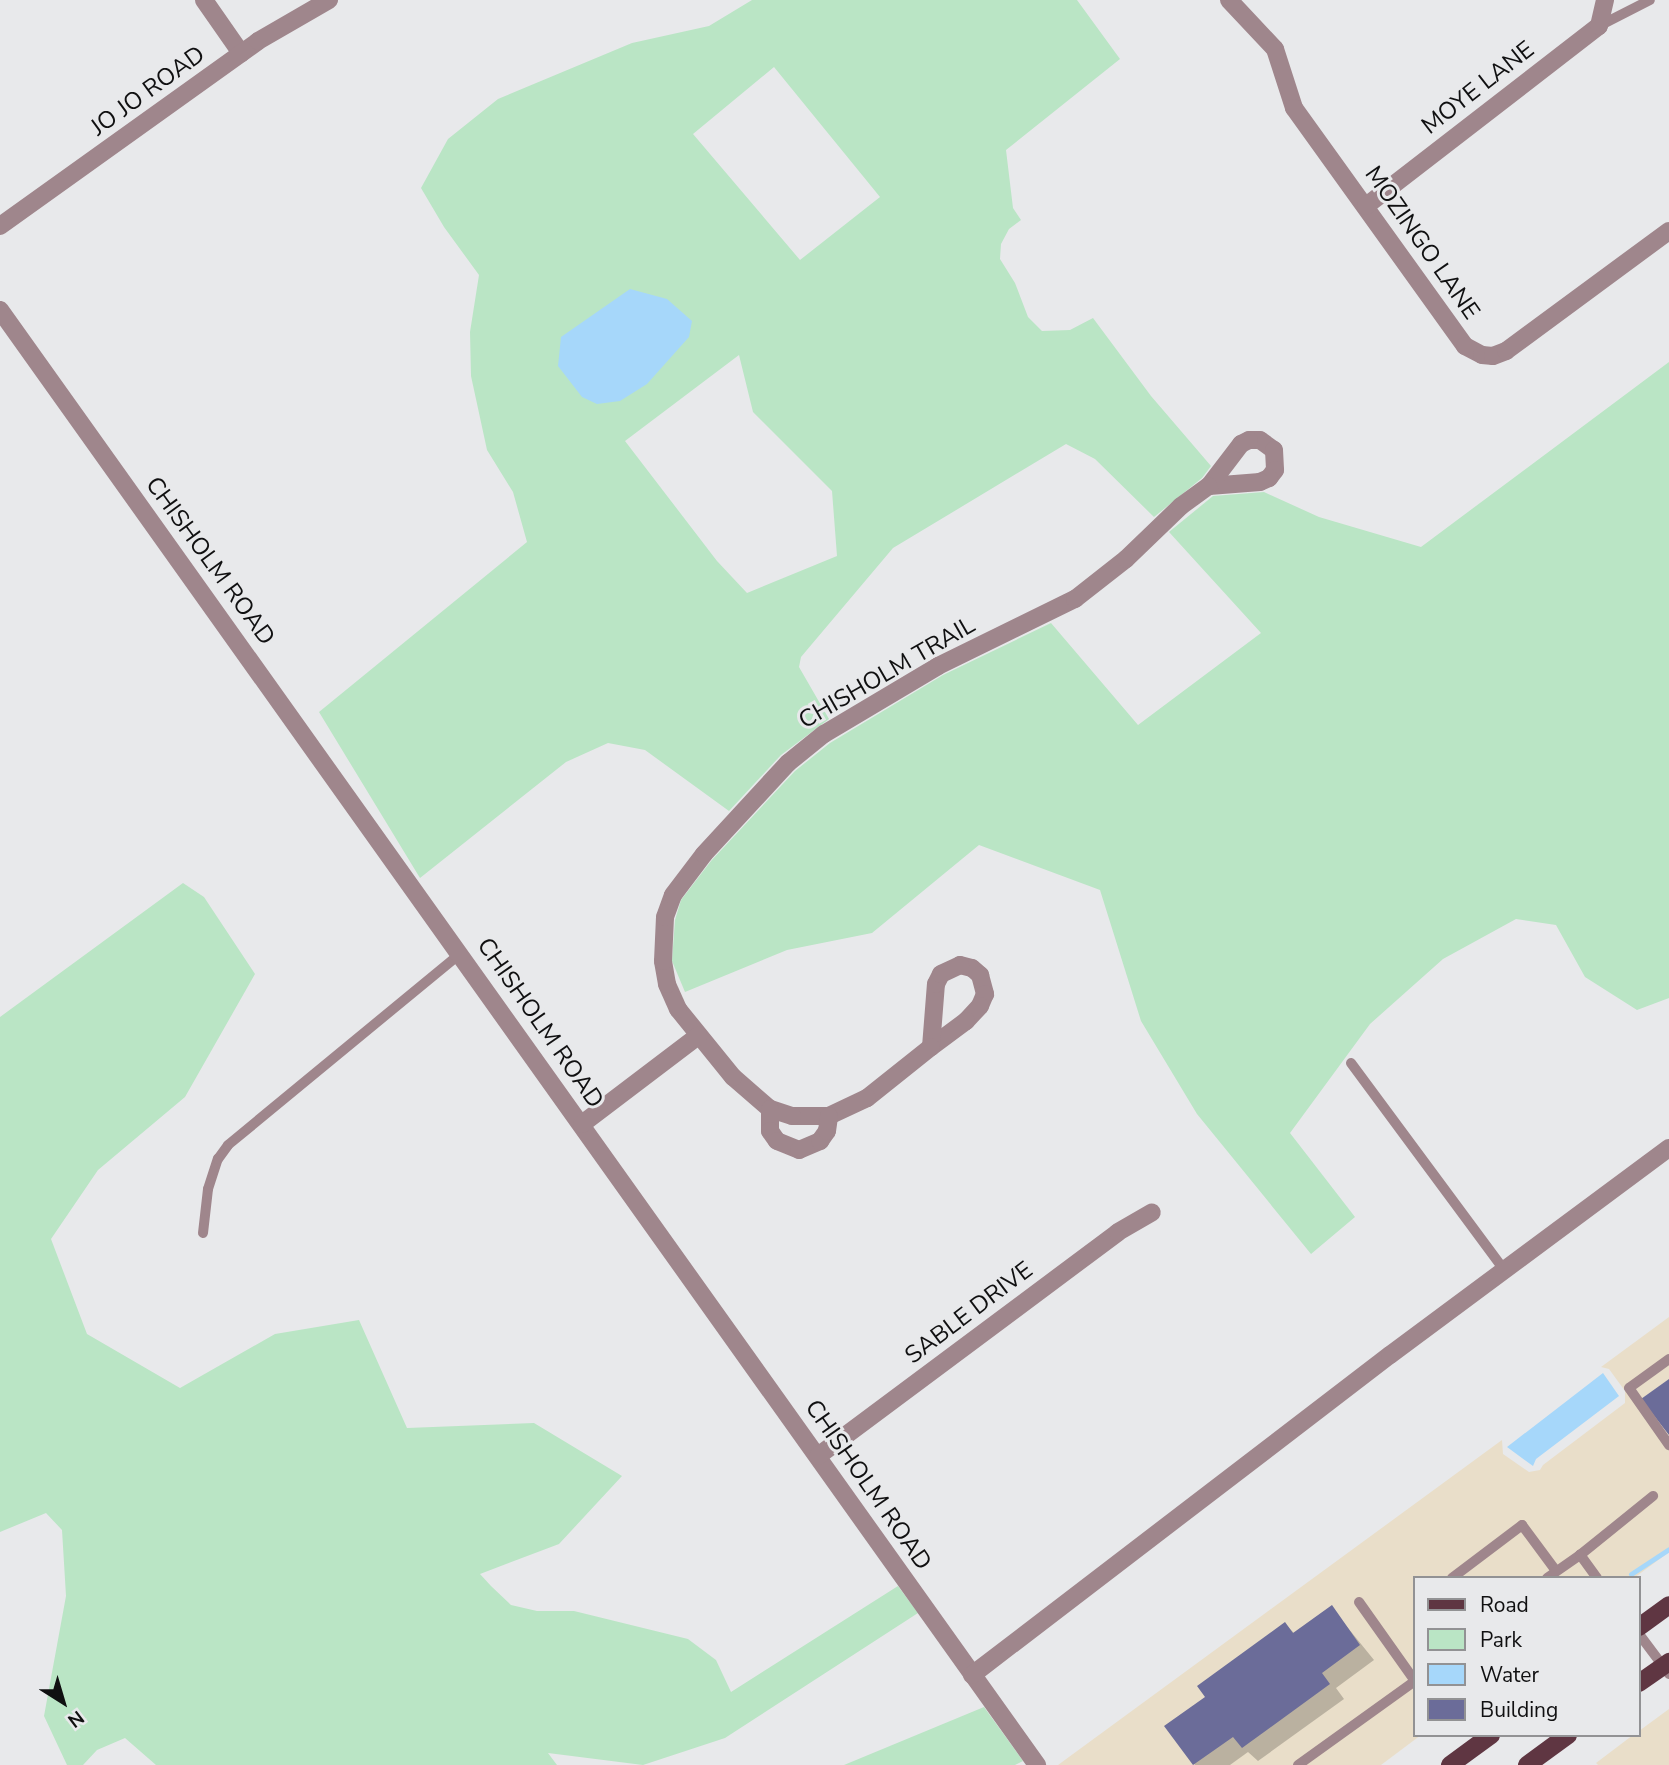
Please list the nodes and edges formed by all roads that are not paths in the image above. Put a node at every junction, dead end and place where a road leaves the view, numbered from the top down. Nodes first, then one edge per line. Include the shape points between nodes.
1 (204, 0) edge
2 (329, 0) edge
3 (1229, 0) edge
4 (1605, 0) edge
5 (1650, 0) edge
6 (1598, 26) junction
7 (241, 52) junction
8 (1366, 206) junction
9 (0, 226) edge
10 (1669, 230) edge
11 (0, 310) edge
12 (1209, 486) dead end
13 (461, 954) junction
14 (698, 1036) junction
15 (931, 1047) dead end
16 (1351, 1063) dead end
17 (770, 1110) junction
18 (829, 1116) junction
19 (582, 1124) junction
20 (1669, 1148) edge
21 (1152, 1212) dead end
22 (203, 1233) dead end
23 (1504, 1270) junction
24 (1669, 1359) edge
25 (1669, 1445) edge
26 (818, 1457) junction
27 (1653, 1496) dead end
28 (1580, 1555) junction
29 (1556, 1571) junction
30 (1455, 1576) edge
31 (1550, 1576) edge
32 (1596, 1576) edge
33 (1359, 1602) dead end
34 (1669, 1605) edge
35 (1641, 1626) edge
36 (1641, 1636) edge
37 (1667, 1667) edge
38 (972, 1675) junction
39 (1414, 1680) edge
40 (1414, 1682) edge
41 (1641, 1682) edge
42 (1488, 1737) edge
43 (1565, 1737) edge
44 (1037, 1765) edge
45 (1298, 1765) edge
46 (1450, 1765) edge
47 (1527, 1765) edge

1 - 7 street
2 - 7 street, JO JO ROAD
3 - 8 street, MOZINGO LANE via 1276,49 1294,108
4 - 6 street
5 - 6 lane
6 - 8 street, MOYE LANE
7 - 9 street, JO JO ROAD
8 - 10 street, MOZINGO LANE via 1465,346 1493,356 1506,351
11 - 13 street, CHISHOLM ROAD
12 - 14 street, CHISHOLM TRAIL via 1075,599 938,666 824,734 778,773 696,864 673,894 665,917 667,984
13 - 19 street, CHISHOLM ROAD
13 - 22 lane via 228,1145 208,1189
14 - 17 street, CHISHOLM TRAIL via 733,1077
14 - 19 street
15 - 18 street via 867,1098
16 - 23 lane
17 - 18 street via 792,1116
17 - 18 street via 770,1131 777,1141 799,1150 820,1141
19 - 26 street, CHISHOLM ROAD
20 - 23 street
21 - 26 street, SABLE DRIVE via 1118,1232
23 - 38 street
24 - 25 lane via 1629,1388
26 - 38 street, CHISHOLM ROAD
27 - 28 lane
28 - 29 lane
28 - 32 lane
29 - 30 lane via 1522,1525
29 - 31 lane
33 - 39 lane
34 - 35 main road
36 - 37 lane
37 - 41 main road
38 - 44 street, CHISHOLM ROAD
40 - 45 lane
42 - 46 main road
43 - 47 main road

